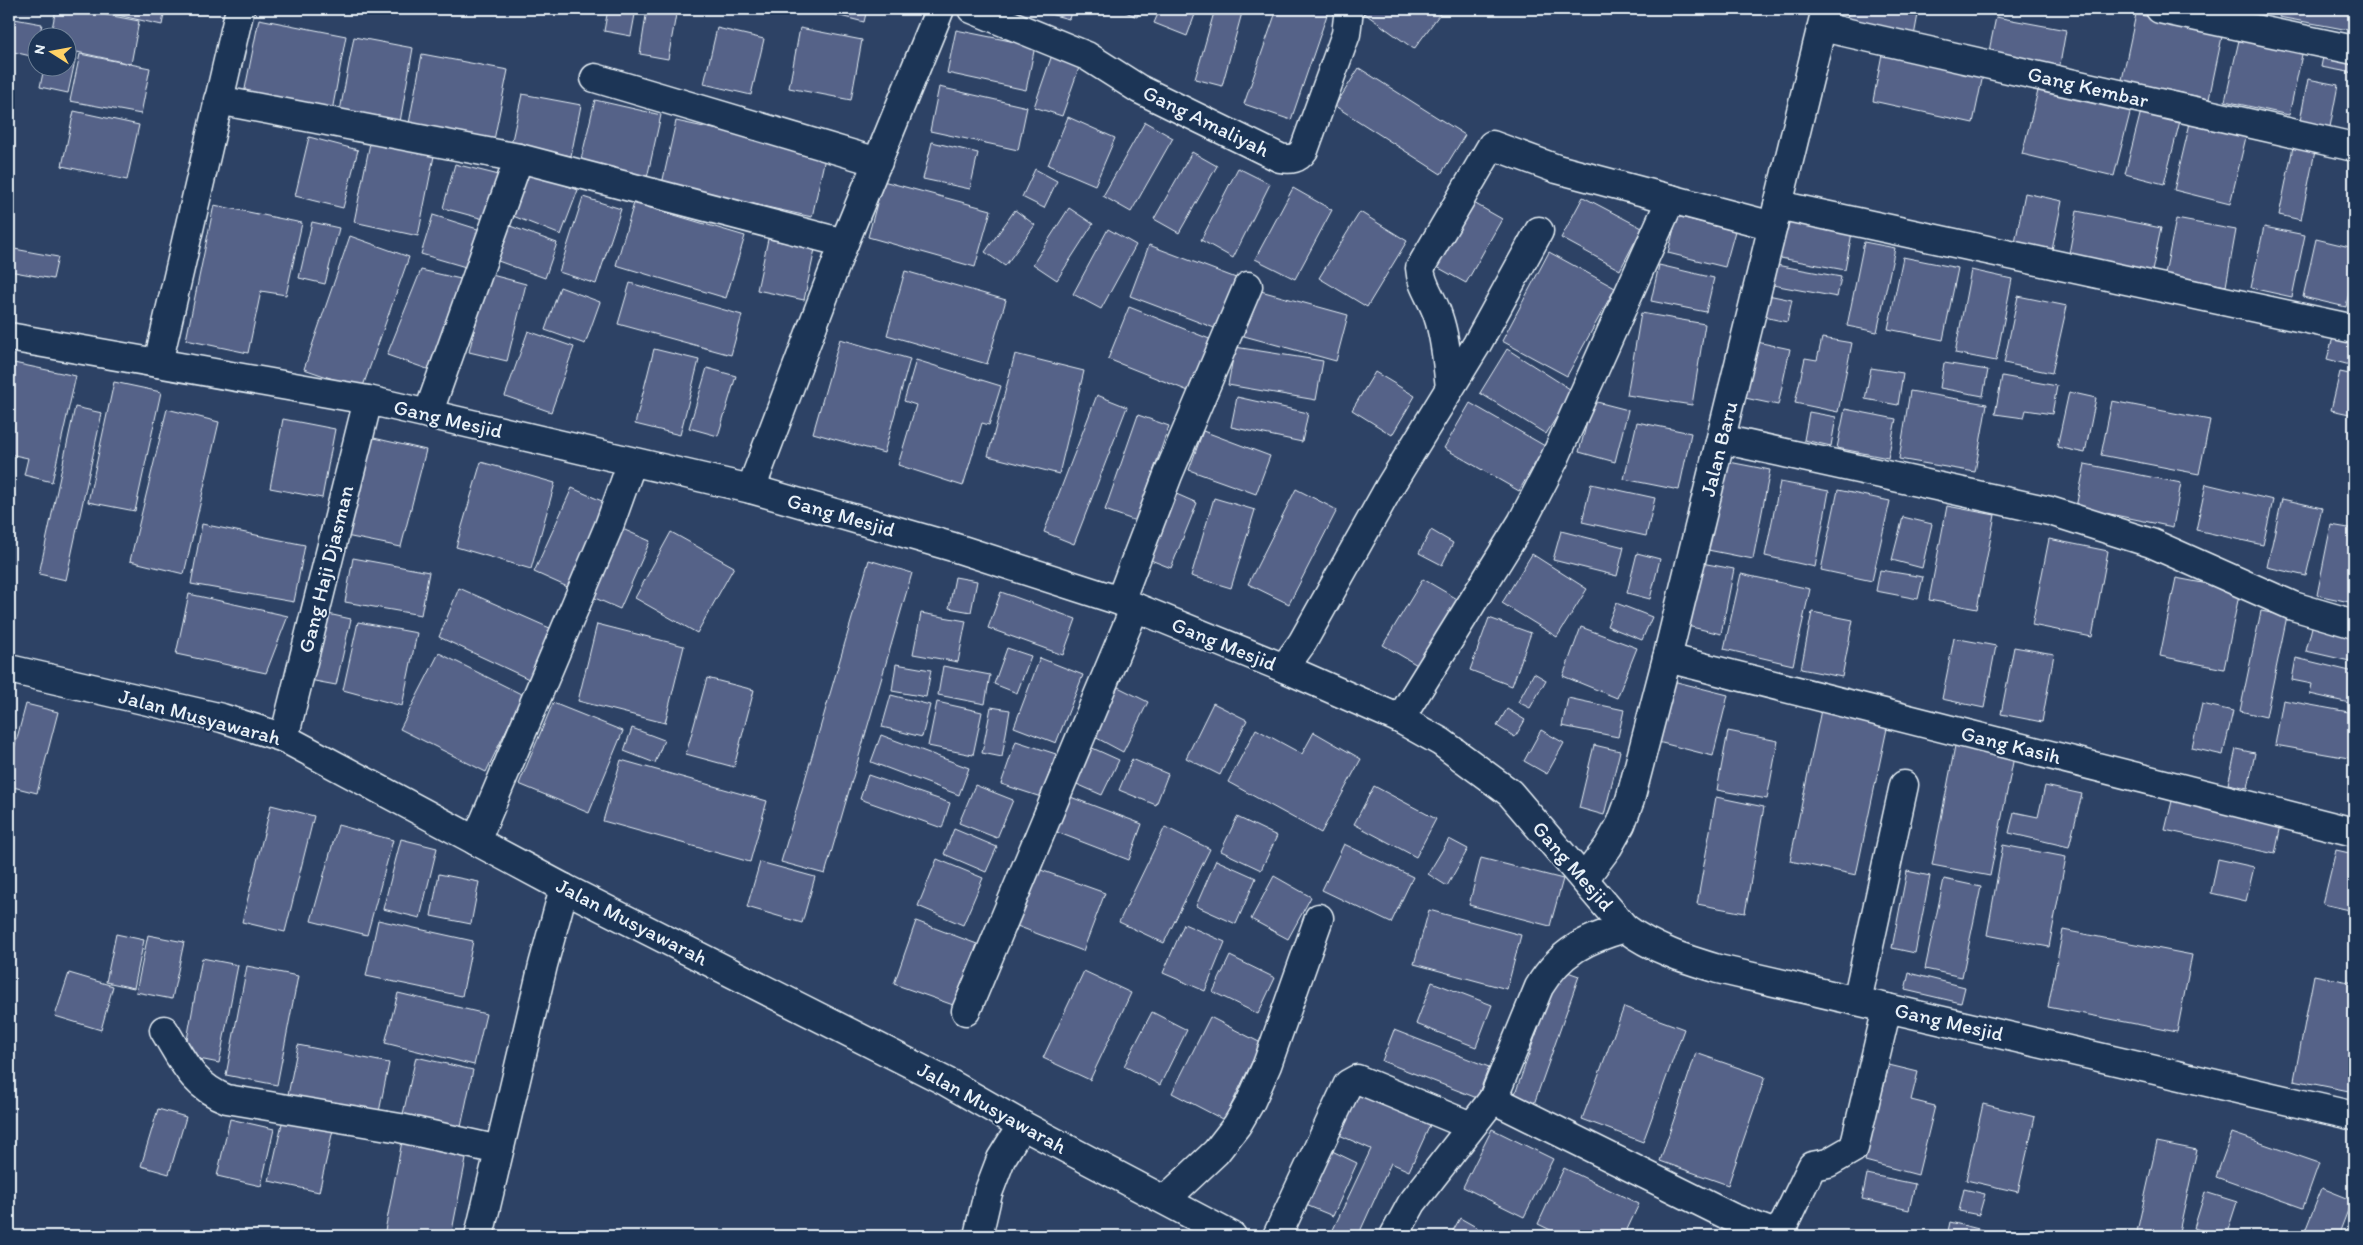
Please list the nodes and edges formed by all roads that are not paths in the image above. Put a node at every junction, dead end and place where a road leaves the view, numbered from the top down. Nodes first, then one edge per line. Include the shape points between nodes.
1 (240, 9) edge
2 (940, 9) edge
3 (972, 9) edge
4 (1349, 9) edge
5 (2160, 9) edge
6 (1824, 18) edge
7 (2354, 50) edge
8 (595, 78) dead end
9 (218, 100) junction
10 (2354, 147) edge
11 (519, 158) junction
12 (878, 162) junction
13 (1671, 199) junction
14 (1776, 215) junction
15 (1539, 231) dead end
16 (844, 243) junction
17 (1248, 286) dead end
18 (2354, 329) edge
19 (9, 337) edge
20 (158, 363) junction
21 (1450, 387) junction
22 (368, 400) junction
23 (428, 414) junction
24 (1721, 439) junction
25 (632, 462) junction
26 (751, 489) junction
27 (1127, 604) junction
28 (2354, 624) edge
29 (1668, 658) junction
30 (9, 668) edge
31 (1284, 668) junction
32 (1400, 719) junction
33 (284, 738) junction
34 (1904, 785) dead end
35 (2354, 832) edge
36 (476, 840) junction
37 (1584, 879) junction
38 (564, 888) junction
39 (1319, 918) dead end
40 (1625, 928) junction
41 (1857, 1000) junction
42 (1887, 1008) junction
43 (966, 1011) dead end
44 (164, 1030) dead end
45 (1493, 1099) junction
46 (2354, 1116) edge
47 (1022, 1126) junction
48 (1471, 1126) junction
49 (499, 1150) junction
50 (1165, 1200) junction
51 (479, 1236) edge
52 (978, 1236) edge
53 (1232, 1236) edge
54 (1277, 1236) edge
55 (1394, 1236) edge

1 - 9 street
2 - 12 street
3 - 4 street, Gang Amaliyah via 1087,56 1139,89 1280,158 1290,159 1304,150 1346,34
5 - 7 street
6 - 10 street, Gang Kembar
6 - 14 street, Jalan Baru
8 - 12 street
9 - 11 street
9 - 20 street
11 - 16 street
11 - 23 street
12 - 16 street
13 - 14 street
13 - 21 street via 1557,168 1492,145 1420,268 1421,280 1439,318
13 - 32 street via 1554,460 1522,522
14 - 18 street
14 - 24 street, Jalan Baru
15 - 21 street
16 - 26 street
17 - 27 street via 1168,475
19 - 20 street, Gang Mesjid
20 - 22 street, Gang Mesjid
21 - 31 street via 1302,643
22 - 23 street, Gang Mesjid
22 - 33 street, Gang Haji Djasman
23 - 25 street, Gang Mesjid
24 - 28 street via 2050,511 2151,542 2293,606
24 - 29 street, Jalan Baru
25 - 26 street, Gang Mesjid
25 - 36 street via 609,526
26 - 27 street, Gang Mesjid via 953,547
27 - 31 street, Gang Mesjid
27 - 43 street
29 - 35 street, Gang Kasih
29 - 37 street, Jalan Baru via 1621,824
30 - 33 street, Jalan Musyawarah via 222,718
31 - 32 street, Gang Mesjid
32 - 37 street, Gang Mesjid via 1469,761 1510,793
33 - 36 street, Jalan Musyawarah
34 - 41 street
36 - 38 street, Jalan Musyawarah
37 - 40 street, Gang Mesjid
38 - 47 street, Jalan Musyawarah via 947,1082
38 - 49 street
39 - 50 street via 1251,1101 1237,1126 1216,1152
40 - 41 street, Gang Mesjid via 1643,942 1718,969
40 - 45 street via 1579,944 1547,973
41 - 42 street, Gang Mesjid
42 - 45 street via 1854,1148 1828,1162 1812,1166 1784,1224 1777,1231 1770,1232 1731,1217
42 - 46 street, Gang Mesjid
44 - 49 street via 194,1078 220,1096 400,1128
45 - 48 street
47 - 50 street, Jalan Musyawarah
47 - 52 street via 1001,1159 988,1193
48 - 54 street via 1353,1080 1348,1084
48 - 55 street via 1412,1203
49 - 51 street
50 - 53 street, Jalan Musyawarah

